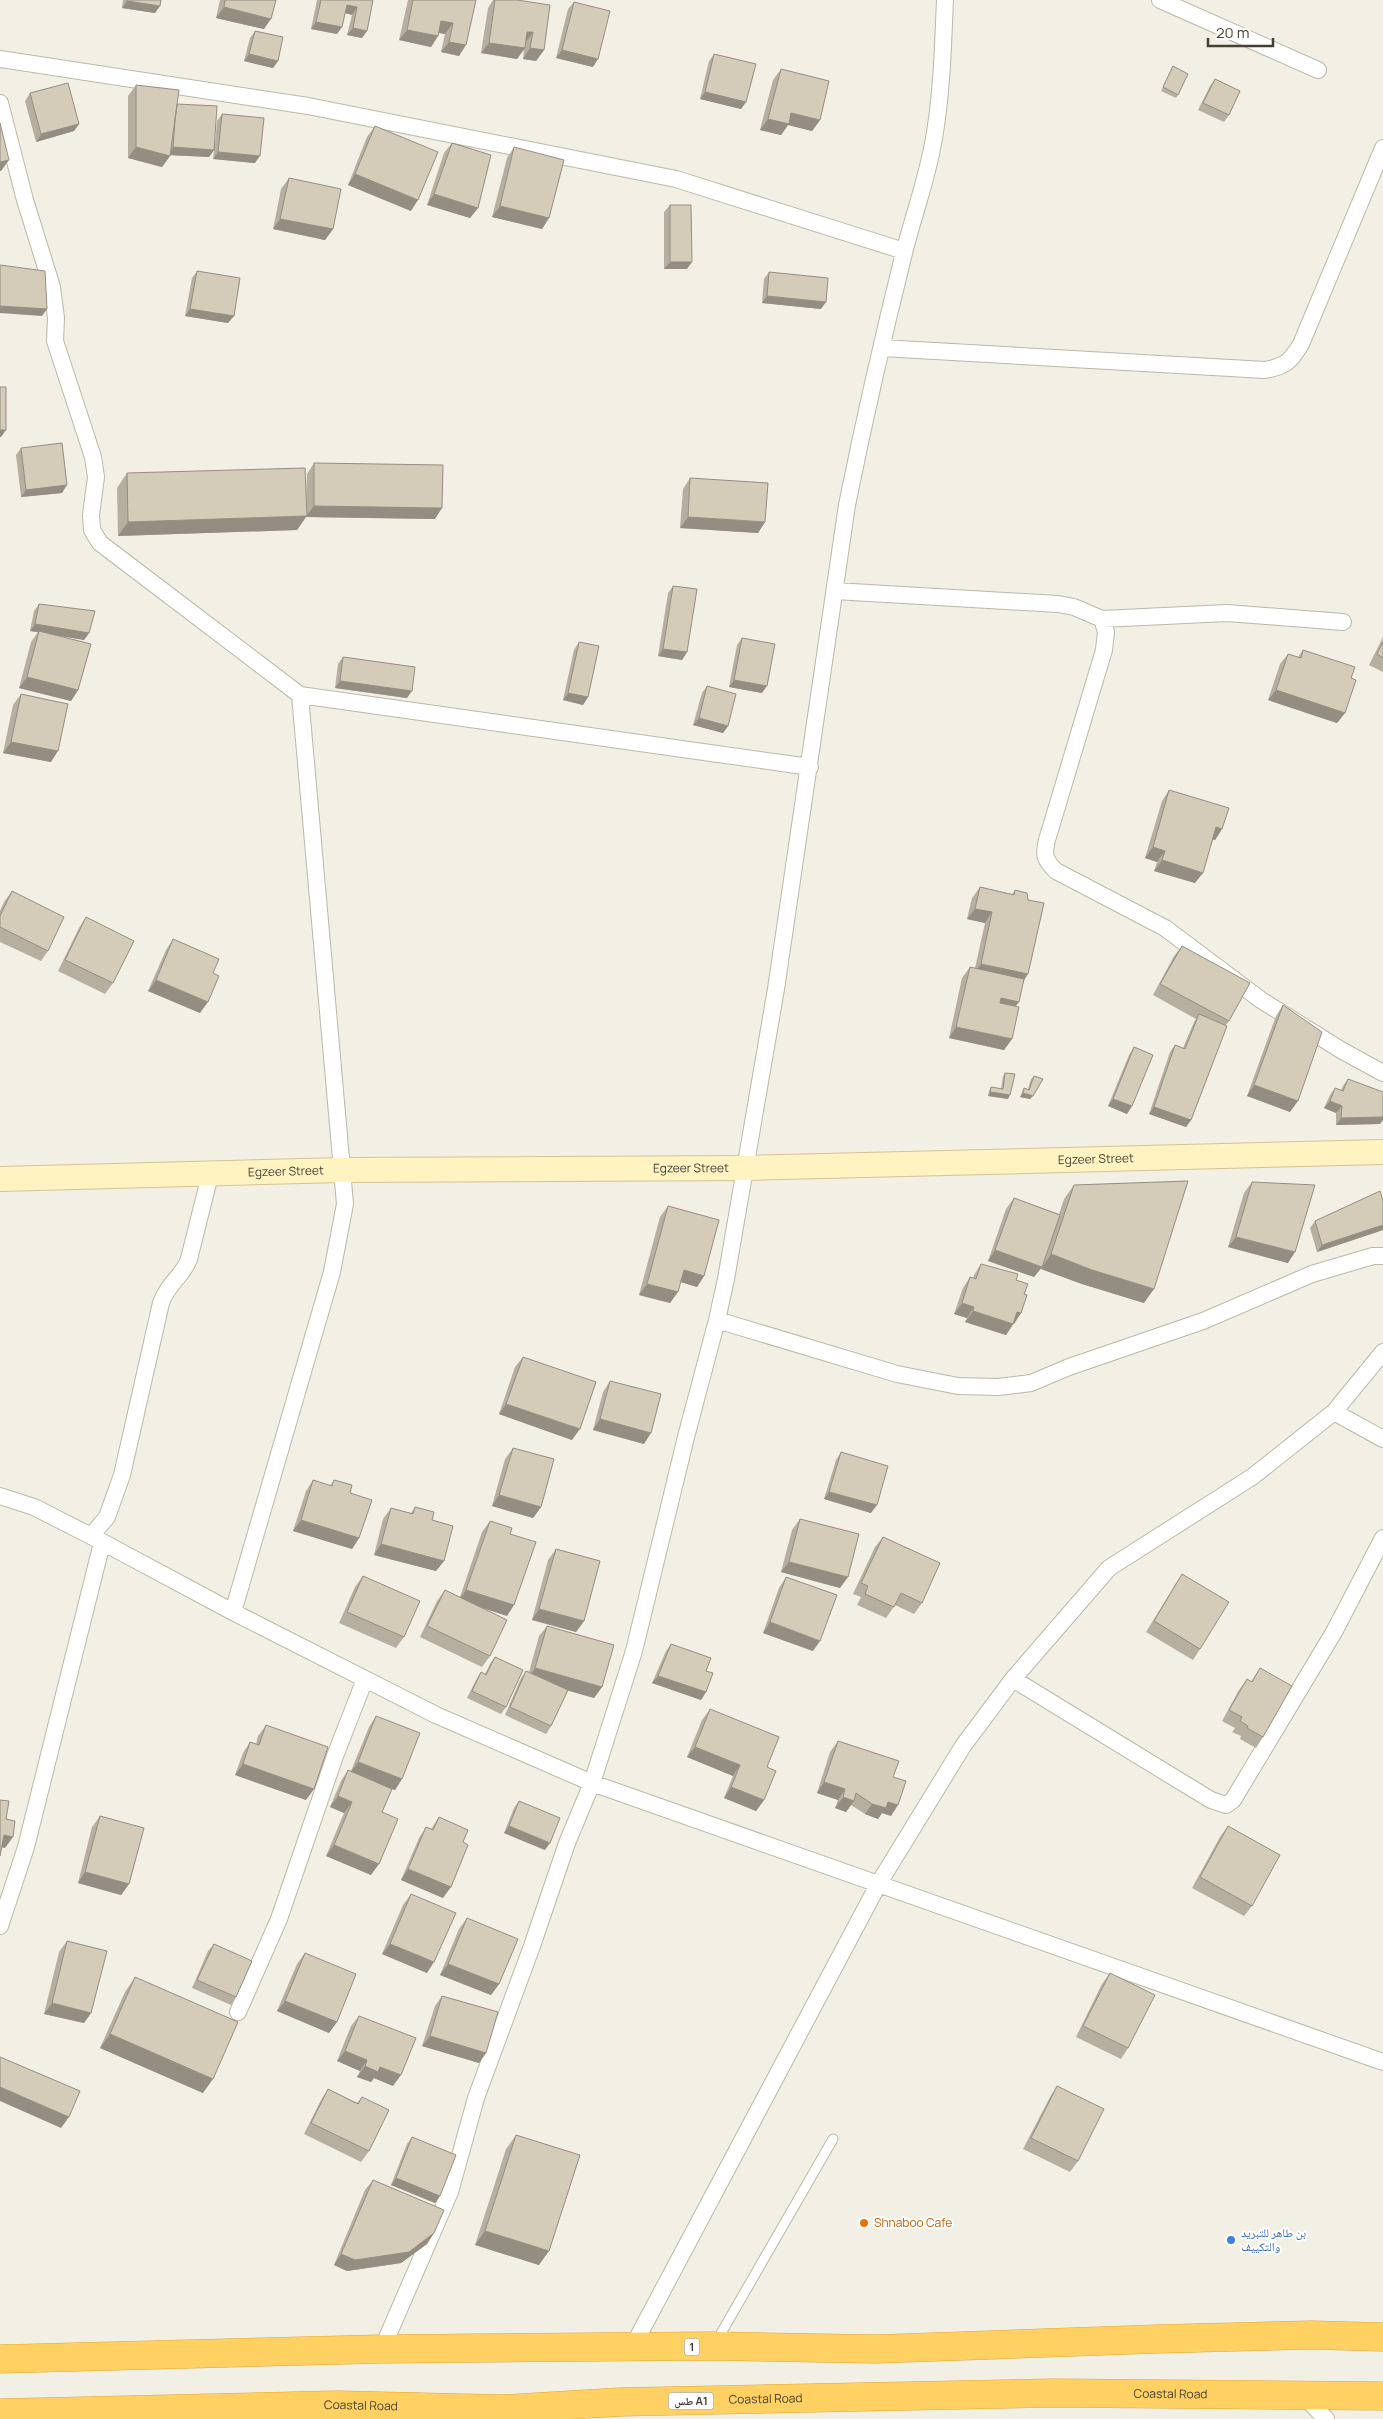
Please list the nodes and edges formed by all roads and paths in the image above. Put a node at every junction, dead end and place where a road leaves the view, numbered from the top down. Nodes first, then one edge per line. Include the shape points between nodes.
1 (945, 0) edge
2 (1160, 0) edge
3 (0, 60) edge
4 (1318, 70) dead end
5 (0, 103) edge
6 (1383, 148) edge
7 (904, 251) junction
8 (882, 348) junction
9 (835, 591) junction
10 (1102, 620) junction
11 (1343, 622) dead end
12 (300, 695) junction
13 (810, 767) junction
14 (1383, 1073) edge
15 (1383, 1152) edge
16 (745, 1168) junction
17 (341, 1170) junction
18 (210, 1175) junction
19 (0, 1179) edge
20 (1383, 1256) edge
21 (718, 1320) junction
22 (1383, 1352) edge
23 (1334, 1412) junction
24 (1383, 1439) edge
25 (0, 1496) edge
26 (1383, 1538) edge
27 (97, 1539) junction
28 (233, 1612) junction
29 (365, 1679) junction
30 (1013, 1679) junction
31 (592, 1783) junction
32 (879, 1883) junction
33 (0, 1926) edge
34 (238, 2012) dead end
35 (1382, 2057) edge
36 (833, 2139) dead end
37 (1383, 2337) edge
38 (713, 2346) junction
39 (632, 2348) junction
40 (382, 2350) junction
41 (0, 2359) edge
42 (1304, 2395) junction
43 (1383, 2396) edge
44 (617, 2410) edge
45 (333, 2412) edge
46 (0, 2413) edge
47 (502, 2414) edge
48 (1326, 2419) edge

1 - 7 street via 935,133
2 - 4 street
3 - 7 street via 308,106 676,179
5 - 12 street via 52,288 55,341 93,457 96,477 92,530 100,543
6 - 8 street via 1301,344 1282,366 1265,370
7 - 8 street
8 - 9 street via 847,505
9 - 10 street via 1058,604 1074,607
9 - 13 street
10 - 11 street via 1227,613
10 - 14 street via 1106,632 1104,650 1047,840 1044,853 1048,864 1165,928 1261,1000
12 - 13 street
12 - 17 street
13 - 16 street
15 - 16 street, Egzeer Street
16 - 17 street, Egzeer Street
16 - 21 street
17 - 18 street, Egzeer Street
17 - 28 street via 346,1204 337,1254
18 - 19 street, Egzeer Street
18 - 27 street via 186,1269 166,1290 161,1303 122,1475
20 - 21 street via 1312,1274 1203,1321 1031,1383 998,1387 958,1386 898,1374
21 - 31 street via 634,1651
22 - 23 street
23 - 24 street
23 - 30 street via 1252,1477 1109,1568
25 - 27 street via 34,1507
26 - 30 street via 1334,1632 1233,1800 1226,1804 1211,1800
27 - 28 street
27 - 33 street via 26,1847
28 - 29 street
29 - 31 street via 436,1715
29 - 34 street via 279,1919
30 - 32 street via 963,1746
31 - 32 street
31 - 40 street via 567,1843 476,2098 450,2192
32 - 35 street
32 - 39 street
36 - 38 lane
37 - 38 highway, 1 via 1312,2335 876,2349
38 - 39 highway, 1
39 - 40 highway, 1
40 - 41 highway, 1
42 - 43 highway, Coastal Road / طس A1
42 - 44 highway, Coastal Road / طس A1 via 1054,2393
42 - 48 street
44 - 47 highway, Coastal Road / طس A1
45 - 46 highway, Coastal Road / طس A1
45 - 47 highway, Coastal Road / طس A1

